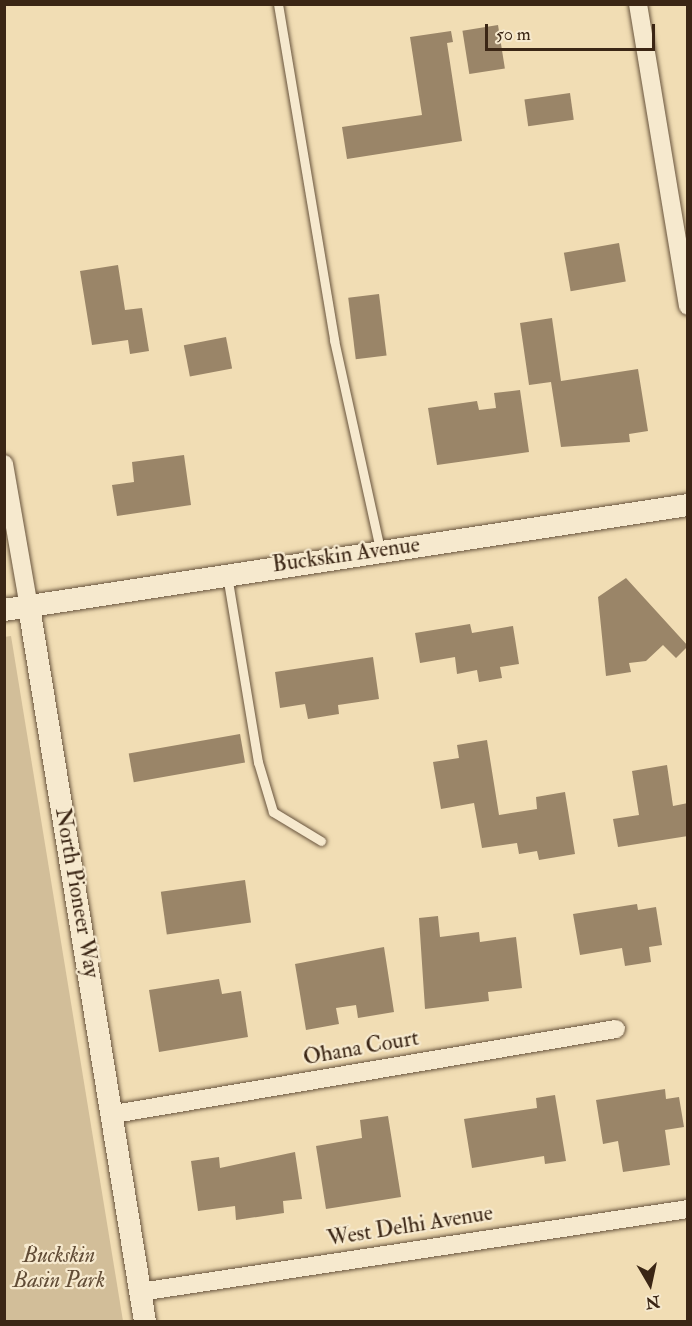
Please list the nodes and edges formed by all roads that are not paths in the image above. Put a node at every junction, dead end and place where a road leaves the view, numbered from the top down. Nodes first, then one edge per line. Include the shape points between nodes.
1 (278, 4) edge
2 (638, 4) edge
3 (687, 306) edge
4 (4, 464) edge
5 (687, 505) edge
6 (380, 550) junction
7 (227, 573) junction
8 (29, 607) junction
9 (4, 610) edge
10 (321, 841) dead end
11 (616, 1029) dead end
12 (114, 1114) junction
13 (687, 1209) edge
14 (140, 1292) junction
15 (146, 1322) edge

1 - 6 lane via 334,340
2 - 3 street
4 - 8 street, North Pioneer Way
5 - 6 street, Buckskin Avenue
6 - 7 street, Buckskin Avenue
7 - 8 street, Buckskin Avenue
7 - 10 lane via 258,762 273,812
8 - 9 street, Buckskin Avenue
8 - 12 street, North Pioneer Way
11 - 12 street, Ohana Court
12 - 14 street, North Pioneer Way
13 - 14 street, West Delhi Avenue
14 - 15 street, North Pioneer Way

